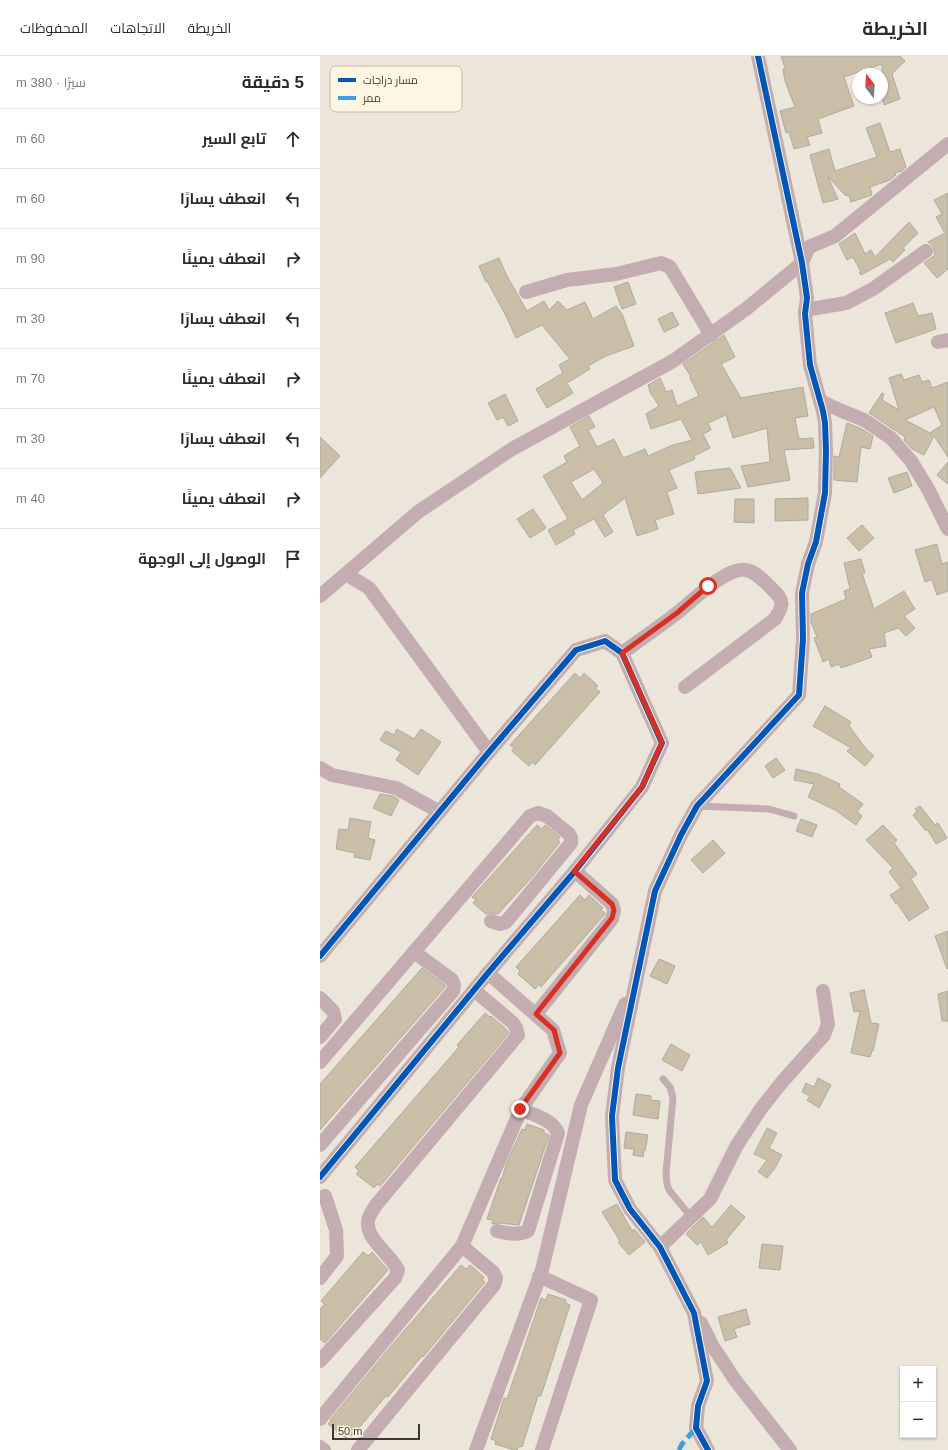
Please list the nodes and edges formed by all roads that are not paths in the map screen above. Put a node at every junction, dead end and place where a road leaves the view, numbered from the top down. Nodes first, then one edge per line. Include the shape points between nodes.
1 (758, 56) edge
2 (948, 144) edge
3 (926, 252) dead end
4 (802, 263) junction
5 (526, 292) dead end
6 (805, 310) junction
7 (711, 334) junction
8 (820, 401) junction
9 (948, 529) edge
10 (346, 574) junction
11 (320, 596) edge
12 (622, 653) junction
13 (685, 687) dead end
14 (489, 752) junction
15 (320, 768) edge
16 (697, 806) junction
17 (440, 812) junction
18 (794, 816) dead end
19 (574, 871) junction
20 (491, 921) dead end
21 (414, 952) junction
22 (320, 956) edge
23 (488, 973) junction
24 (636, 978) junction
25 (474, 990) junction
26 (823, 991) dead end
27 (320, 998) edge
28 (536, 1014) junction
29 (320, 1037) edge
30 (320, 1062) edge
31 (663, 1080) dead end
32 (520, 1109) junction
33 (320, 1145) edge
34 (320, 1179) edge
35 (322, 1198) edge
36 (691, 1217) junction
37 (497, 1231) dead end
38 (462, 1246) junction
39 (660, 1247) junction
40 (539, 1276) junction
41 (320, 1278) edge
42 (694, 1313) junction
43 (320, 1361) edge
44 (320, 1418) edge
45 (320, 1447) edge
46 (324, 1450) edge
47 (358, 1450) edge
48 (476, 1450) edge
49 (542, 1450) edge
50 (708, 1450) edge
51 (790, 1450) edge

1 - 4 street
2 - 4 street via 835,236 809,247
3 - 6 street via 873,289 846,303
4 - 6 street via 807,298
4 - 7 street
5 - 7 street via 567,280 616,274 661,263 670,267
6 - 8 street via 810,365
7 - 10 street via 673,361 512,448 418,512
8 - 9 street via 864,420 891,438 911,461
8 - 16 street via 825,423 825,492 816,542 802,593 803,639 799,696
10 - 11 street
10 - 14 street via 369,588
12 - 13 street via 677,613 708,586 732,572 746,570 760,577 780,597 782,607 776,619
12 - 14 street via 605,641 576,650
12 - 19 street via 662,742 642,787
14 - 17 street
15 - 17 street via 332,775 396,788
16 - 18 lane via 769,809
16 - 24 street via 656,891
17 - 22 street
19 - 23 street
19 - 28 street via 612,904 612,918
20 - 21 street via 500,924 506,922 571,843 569,834 547,816 538,813 530,816
21 - 30 street
21 - 33 street via 452,980 453,991
23 - 25 street
23 - 28 street
24 - 39 street via 618,1068 612,1116 615,1180 630,1209
24 - 40 street via 581,1105
25 - 34 street
25 - 43 street via 514,1023 518,1035 376,1205 368,1220 368,1229 398,1270 395,1278
26 - 36 street via 828,1024 824,1035 760,1110 737,1145 710,1199
27 - 29 street via 333,1011 335,1019
28 - 32 street via 554,1030 560,1053
31 - 36 lane via 670,1087 673,1098 667,1184
32 - 37 street via 550,1122 558,1133 528,1232 517,1234
32 - 38 street
34 - 35 street via 328,1188 327,1194
35 - 41 street via 336,1230 338,1256
36 - 39 street
38 - 44 street
38 - 47 street via 493,1272 496,1278 494,1285
39 - 42 street
40 - 48 street
40 - 49 street via 591,1300
42 - 50 street via 707,1382 698,1406 696,1428
42 - 51 street via 735,1380
45 - 46 street

